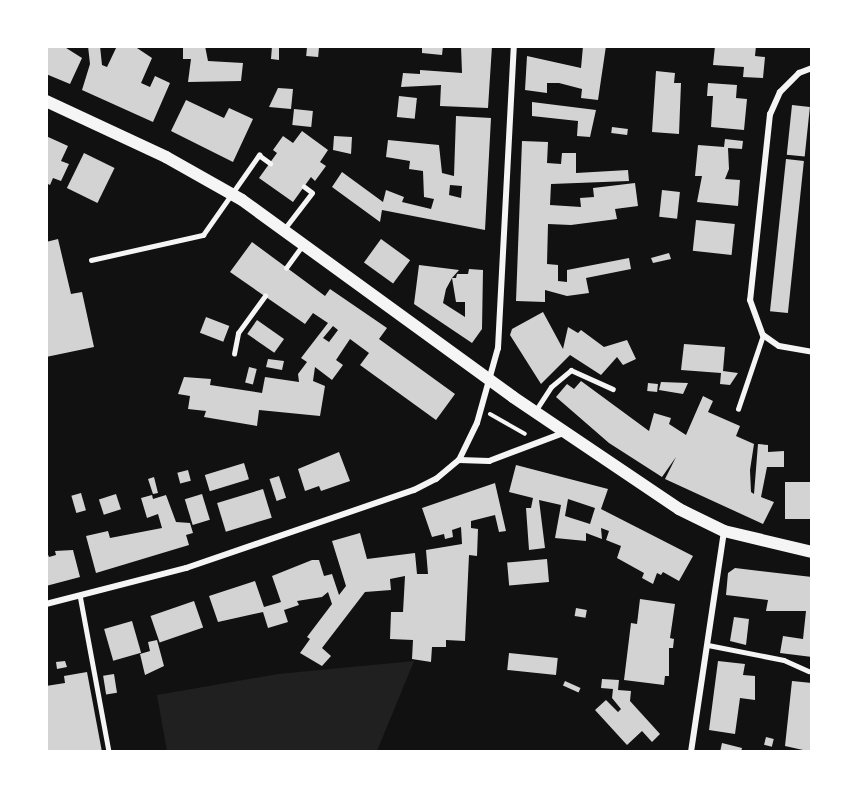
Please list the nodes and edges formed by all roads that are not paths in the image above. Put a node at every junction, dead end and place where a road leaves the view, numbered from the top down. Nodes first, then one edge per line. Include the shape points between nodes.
1 (514, 46) edge
2 (812, 68) edge
3 (46, 100) edge
4 (270, 163) dead end
5 (304, 187) dead end
6 (231, 193) junction
7 (284, 230) junction
8 (303, 244) junction
9 (91, 260) dead end
10 (286, 268) dead end
11 (265, 296) dead end
12 (763, 334) junction
13 (812, 352) edge
14 (234, 354) dead end
15 (490, 381) junction
16 (613, 389) dead end
17 (738, 409) dead end
18 (535, 412) junction
19 (563, 433) junction
20 (459, 460) junction
21 (724, 531) junction
22 (812, 552) edge
23 (80, 595) junction
24 (46, 604) edge
25 (708, 645) junction
26 (809, 671) dead end
27 (109, 752) edge
28 (691, 752) edge

1 - 15 street via 498,348
2 - 12 street via 799,73 780,92 770,114 750,300
3 - 6 main road
4 - 6 lane via 259,155
5 - 7 lane via 312,193
6 - 7 main road
6 - 9 lane via 203,235
7 - 8 main road
8 - 10 lane
8 - 15 main road
11 - 14 lane via 238,333
12 - 13 street via 780,346
12 - 17 lane
15 - 18 main road
15 - 20 street
16 - 18 lane via 571,370 551,387
18 - 19 main road
19 - 20 street via 489,461
19 - 21 main road via 679,509
20 - 23 street via 436,479 414,490 186,567
21 - 22 main road via 768,545
21 - 25 street
23 - 24 street
23 - 27 lane
25 - 26 lane via 784,660
25 - 28 street

